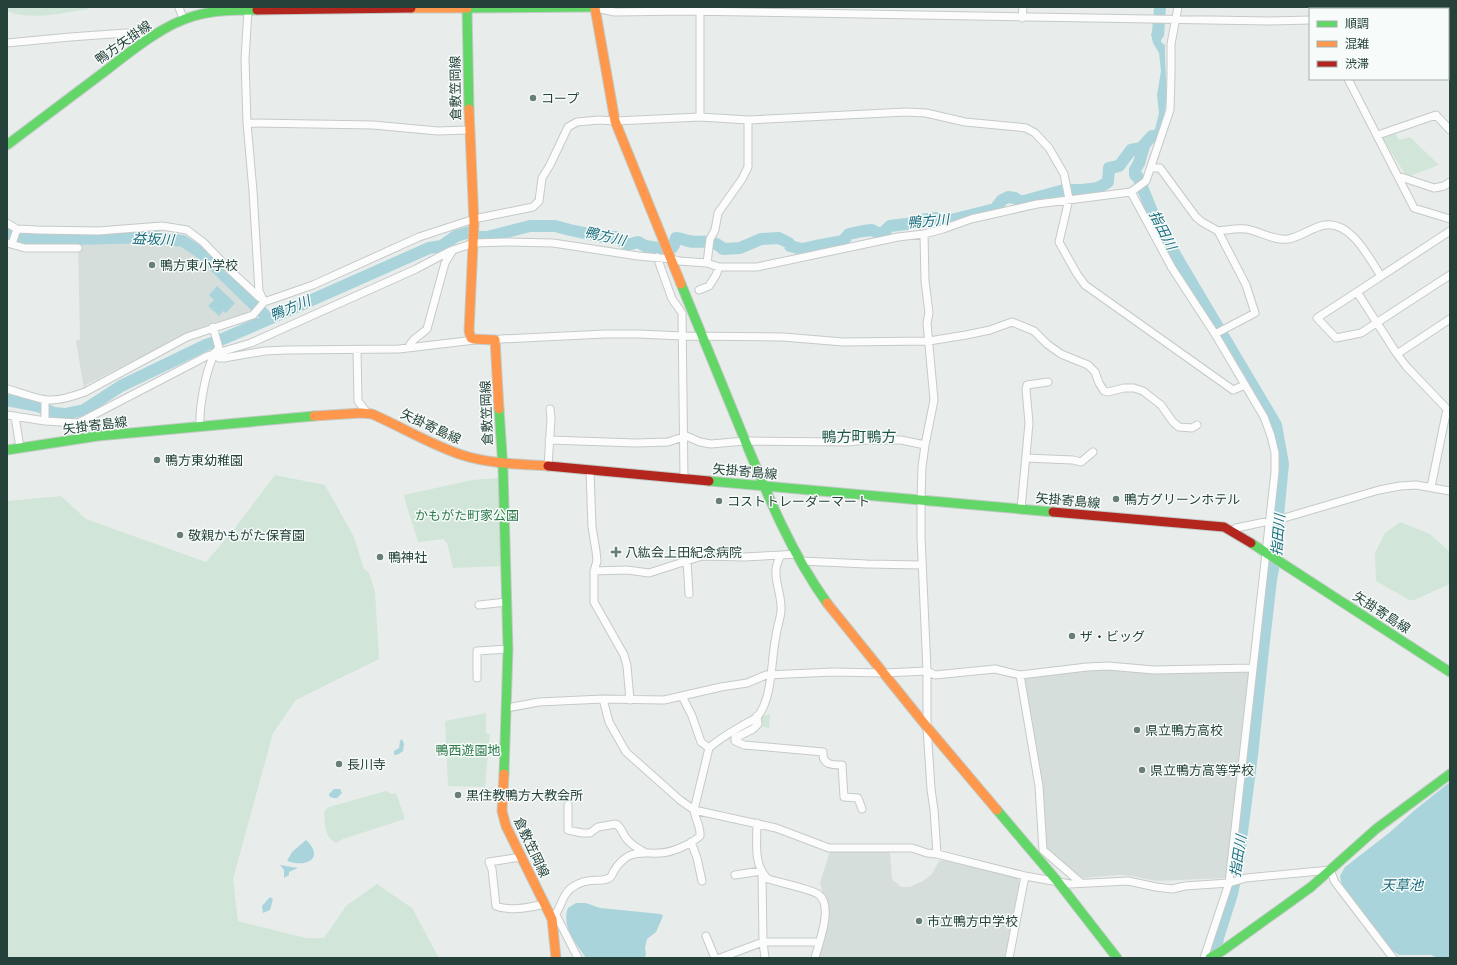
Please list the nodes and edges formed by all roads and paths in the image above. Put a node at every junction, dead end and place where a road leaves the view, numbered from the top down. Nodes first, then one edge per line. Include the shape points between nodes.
1 (180, 7) edge
2 (467, 7) edge
3 (595, 7) edge
4 (1023, 7) edge
5 (1178, 7) edge
6 (1379, 7) edge
7 (1373, 8) edge
8 (685, 9) edge
9 (248, 10) junction
10 (792, 10) edge
11 (700, 12) junction
12 (1022, 18) junction
13 (184, 20) junction
14 (1172, 20) junction
15 (1309, 20) edge
16 (156, 34) junction
17 (8, 42) edge
18 (1349, 80) edge
19 (700, 117) junction
20 (748, 120) junction
21 (615, 121) junction
22 (247, 123) junction
23 (469, 130) junction
24 (1450, 130) edge
25 (1378, 135) junction
26 (7, 145) edge
27 (1151, 168) junction
28 (1398, 176) junction
29 (1450, 182) edge
30 (1133, 190) junction
31 (1069, 197) junction
32 (1450, 219) edge
33 (474, 221) junction
34 (7, 223) edge
35 (17, 229) junction
36 (1450, 230) edge
37 (1218, 231) junction
38 (924, 234) junction
39 (10, 243) edge
40 (474, 243) junction
41 (78, 248) dead end
42 (453, 250) junction
43 (657, 257) junction
44 (671, 259) junction
45 (707, 264) junction
46 (719, 267) junction
47 (1450, 275) edge
48 (1381, 276) junction
49 (699, 290) dead end
50 (1357, 292) junction
51 (264, 302) junction
52 (1450, 319) edge
53 (1378, 323) junction
54 (214, 329) junction
55 (1215, 334) junction
56 (682, 336) junction
57 (702, 336) junction
58 (475, 340) junction
59 (494, 340) junction
60 (929, 341) junction
61 (409, 347) junction
62 (217, 350) junction
63 (356, 350) junction
64 (1397, 354) junction
65 (1048, 382) dead end
66 (1245, 385) junction
67 (7, 389) edge
68 (46, 401) junction
69 (550, 409) dead end
70 (368, 414) junction
71 (7, 415) edge
72 (15, 416) junction
73 (45, 421) junction
74 (78, 423) junction
75 (1197, 425) dead end
76 (200, 427) junction
77 (683, 436) junction
78 (77, 439) junction
79 (549, 440) junction
80 (745, 441) junction
81 (925, 446) junction
82 (20, 448) junction
83 (7, 450) edge
84 (1093, 452) dead end
85 (1026, 458) junction
86 (502, 463) junction
87 (548, 467) junction
88 (590, 471) junction
89 (684, 479) junction
90 (764, 486) junction
91 (1430, 487) junction
92 (1450, 490) edge
93 (921, 500) junction
94 (1021, 510) junction
95 (1269, 522) junction
96 (1233, 532) junction
97 (1265, 552) junction
98 (781, 556) junction
99 (799, 557) junction
100 (687, 560) junction
101 (922, 565) junction
102 (594, 571) junction
103 (689, 594) dead end
104 (507, 602) junction
105 (479, 605) dead end
106 (508, 649) junction
107 (1253, 668) junction
108 (927, 671) junction
109 (1450, 672) edge
110 (884, 674) junction
111 (1020, 674) junction
112 (772, 675) junction
113 (477, 678) dead end
114 (682, 696) junction
115 (603, 699) junction
116 (630, 700) junction
117 (507, 708) junction
118 (757, 716) junction
119 (927, 727) junction
120 (709, 748) junction
121 (1450, 774) edge
122 (568, 805) dead end
123 (862, 808) dead end
124 (694, 810) junction
125 (757, 823) junction
126 (691, 842) junction
127 (644, 852) junction
128 (937, 854) junction
129 (521, 857) junction
130 (1330, 870) junction
131 (761, 872) junction
132 (735, 875) dead end
133 (1025, 876) junction
134 (702, 881) dead end
135 (1058, 882) junction
136 (1229, 883) junction
137 (1081, 884) junction
138 (545, 904) junction
139 (554, 917) junction
140 (706, 936) dead end
141 (763, 942) junction
142 (819, 942) junction
143 (1221, 954) edge
144 (556, 958) edge
145 (578, 958) edge
146 (715, 958) edge
147 (720, 958) edge
148 (766, 958) edge
149 (815, 958) edge
150 (1009, 958) edge
151 (1117, 958) edge
152 (1204, 958) edge
153 (1210, 958) edge
154 (1393, 958) edge

1 - 13 street
2 - 3 main road
2 - 9 main road, 鴨方矢掛線
2 - 23 main road, 倉敷笠岡線
3 - 8 street via 615,12
3 - 21 main road
4 - 12 street
5 - 14 street
6 - 7 street
8 - 11 street
9 - 13 main road, 鴨方矢掛線 via 215,12
9 - 22 street via 245,59
10 - 11 street
10 - 12 street
11 - 19 street
12 - 14 street
13 - 16 main road, 鴨方矢掛線
14 - 15 street
14 - 27 street via 1170,110
16 - 17 street via 126,33
16 - 26 main road, 鴨方矢掛線
18 - 25 street
19 - 20 street
19 - 21 street
20 - 31 street via 906,112 926,113 965,122 1026,128 1035,133 1049,148 1064,174
20 - 45 street via 748,167 718,213 715,230 710,239
21 - 33 street via 577,122 568,127 542,178 539,201 533,207
21 - 44 main road
22 - 23 street
22 - 51 street via 258,291
23 - 33 main road, 倉敷笠岡線
24 - 25 street via 1436,115
25 - 28 street
27 - 30 street via 1146,182
27 - 37 street via 1160,168 1196,217
28 - 29 street via 1434,188
28 - 32 street via 1414,208
30 - 31 street
30 - 55 street via 1172,268
31 - 38 street via 971,219
31 - 66 street via 1059,242 1085,285 1233,390
33 - 40 main road, 倉敷笠岡線
33 - 51 street via 419,237 313,285
34 - 35 street
35 - 39 street
35 - 51 street via 98,231 162,226 187,230 203,242
36 - 48 street
37 - 48 street via 1247,229 1276,239 1288,239 1324,225 1335,224 1346,230 1359,243
37 - 55 street via 1246,285 1255,313
38 - 46 street via 898,237 757,267
38 - 60 street
39 - 41 street via 25,248
40 - 42 street
40 - 43 street via 553,243
40 - 58 main road, 倉敷笠岡線 via 469,331 471,338
42 - 61 street via 445,263 427,329 412,341
42 - 62 street via 416,270 251,343
43 - 44 street
43 - 56 street via 672,299 682,313
44 - 45 street
44 - 57 main road
45 - 46 street
46 - 49 street via 709,286
47 - 53 street
48 - 50 street
50 - 53 street
50 - 53 street via 1317,318 1336,338 1361,333
51 - 54 street via 253,315
52 - 64 street
53 - 64 street
54 - 62 street
54 - 68 street via 187,337 85,392
55 - 66 street
56 - 57 street
56 - 59 street via 605,334
56 - 77 street
57 - 60 street via 782,336 843,342
57 - 80 main road
58 - 59 main road
58 - 61 street
59 - 86 main road, 倉敷笠岡線
60 - 75 street via 990,330 1012,322 1034,331 1046,344 1061,354 1088,365 1095,372 1104,391 1124,388 1143,390 1161,405 1179,427 1192,428
60 - 81 street via 934,400
61 - 63 street
62 - 63 street via 219,358 287,350
62 - 74 street
62 - 76 street via 210,363 202,397
63 - 70 street via 358,401
64 - 91 street via 1447,409
65 - 85 street via 1028,385 1026,389 1029,422
66 - 95 street via 1264,417 1275,453
67 - 68 street
68 - 73 street
69 - 79 street
70 - 76 main road, 矢掛寄島線 via 339,414
70 - 86 main road, 矢掛寄島線 via 463,455
71 - 72 street
72 - 73 street
72 - 82 street
73 - 74 street
74 - 78 street
76 - 78 main road, 矢掛寄島線
77 - 79 street via 668,442 649,443
77 - 80 street via 711,444
77 - 89 street
78 - 82 main road, 矢掛寄島線
79 - 87 street
80 - 81 street via 901,440
80 - 90 main road
81 - 93 street
82 - 83 main road, 矢掛寄島線
84 - 85 street via 1081,462
85 - 94 street
86 - 87 main road, 矢掛寄島線
86 - 104 main road, 倉敷笠岡線
87 - 88 main road, 矢掛寄島線
88 - 89 main road, 矢掛寄島線
88 - 102 street via 592,527 596,551
89 - 90 main road, 矢掛寄島線
90 - 93 main road, 矢掛寄島線
90 - 99 main road
91 - 92 street
91 - 95 street via 1416,484 1386,489
93 - 94 main road, 矢掛寄島線
93 - 101 street
94 - 96 main road, 矢掛寄島線 via 1224,527
95 - 96 street via 1236,528
95 - 97 street
96 - 97 main road, 矢掛寄島線
97 - 107 street
97 - 109 main road, 矢掛寄島線
98 - 99 street
98 - 100 street via 702,556
98 - 112 street via 775,578 781,616 776,634
99 - 101 street via 867,564
99 - 110 main road via 826,602
100 - 102 street via 650,573 627,570
100 - 103 street
101 - 108 street
102 - 116 street via 594,602 628,666
104 - 105 street
104 - 106 main road, 倉敷笠岡線
106 - 113 street via 477,651
106 - 117 main road, 倉敷笠岡線
107 - 111 street via 1154,670 1108,666
107 - 136 street
108 - 110 street
108 - 111 street via 935,675 995,669
108 - 119 street
110 - 112 street via 833,672
110 - 119 main road
111 - 137 street via 1038,786 1043,850
112 - 114 street via 747,683
112 - 118 street
114 - 116 street via 664,700
114 - 120 street via 701,742
115 - 116 street
115 - 117 street via 539,702
115 - 124 street via 609,722 626,752
117 - 129 main road, 倉敷笠岡線 via 502,811 506,826
118 - 120 street
118 - 123 street via 758,724 735,738 735,741 744,745 823,752 829,765 842,765 844,797 858,798
119 - 128 street
119 - 135 main road
120 - 124 street
121 - 130 main road via 1376,829
122 - 127 street via 568,830 590,833 598,827 616,824 633,846
124 - 125 street
124 - 126 street via 701,831 700,836
125 - 128 street via 829,848 912,848
125 - 131 street via 757,861
126 - 127 street via 659,854
126 - 134 street
127 - 139 street via 630,855 608,879 588,880 573,887
128 - 133 street
129 - 138 main road, 倉敷笠岡線
129 - 138 street via 488,862 492,869 496,906 524,908
130 - 136 street via 1246,878
130 - 143 main road
130 - 154 street via 1334,882
131 - 132 street
131 - 141 street
131 - 142 street via 768,879 817,893 824,900 825,922
133 - 135 street
133 - 150 street
135 - 137 street
135 - 151 main road
136 - 137 street via 1172,889 1128,881
136 - 152 street
138 - 139 main road, 倉敷笠岡線
139 - 144 main road, 倉敷笠岡線
139 - 145 street
140 - 146 street
141 - 142 street
141 - 147 street
141 - 148 street
142 - 149 street
143 - 153 main road

